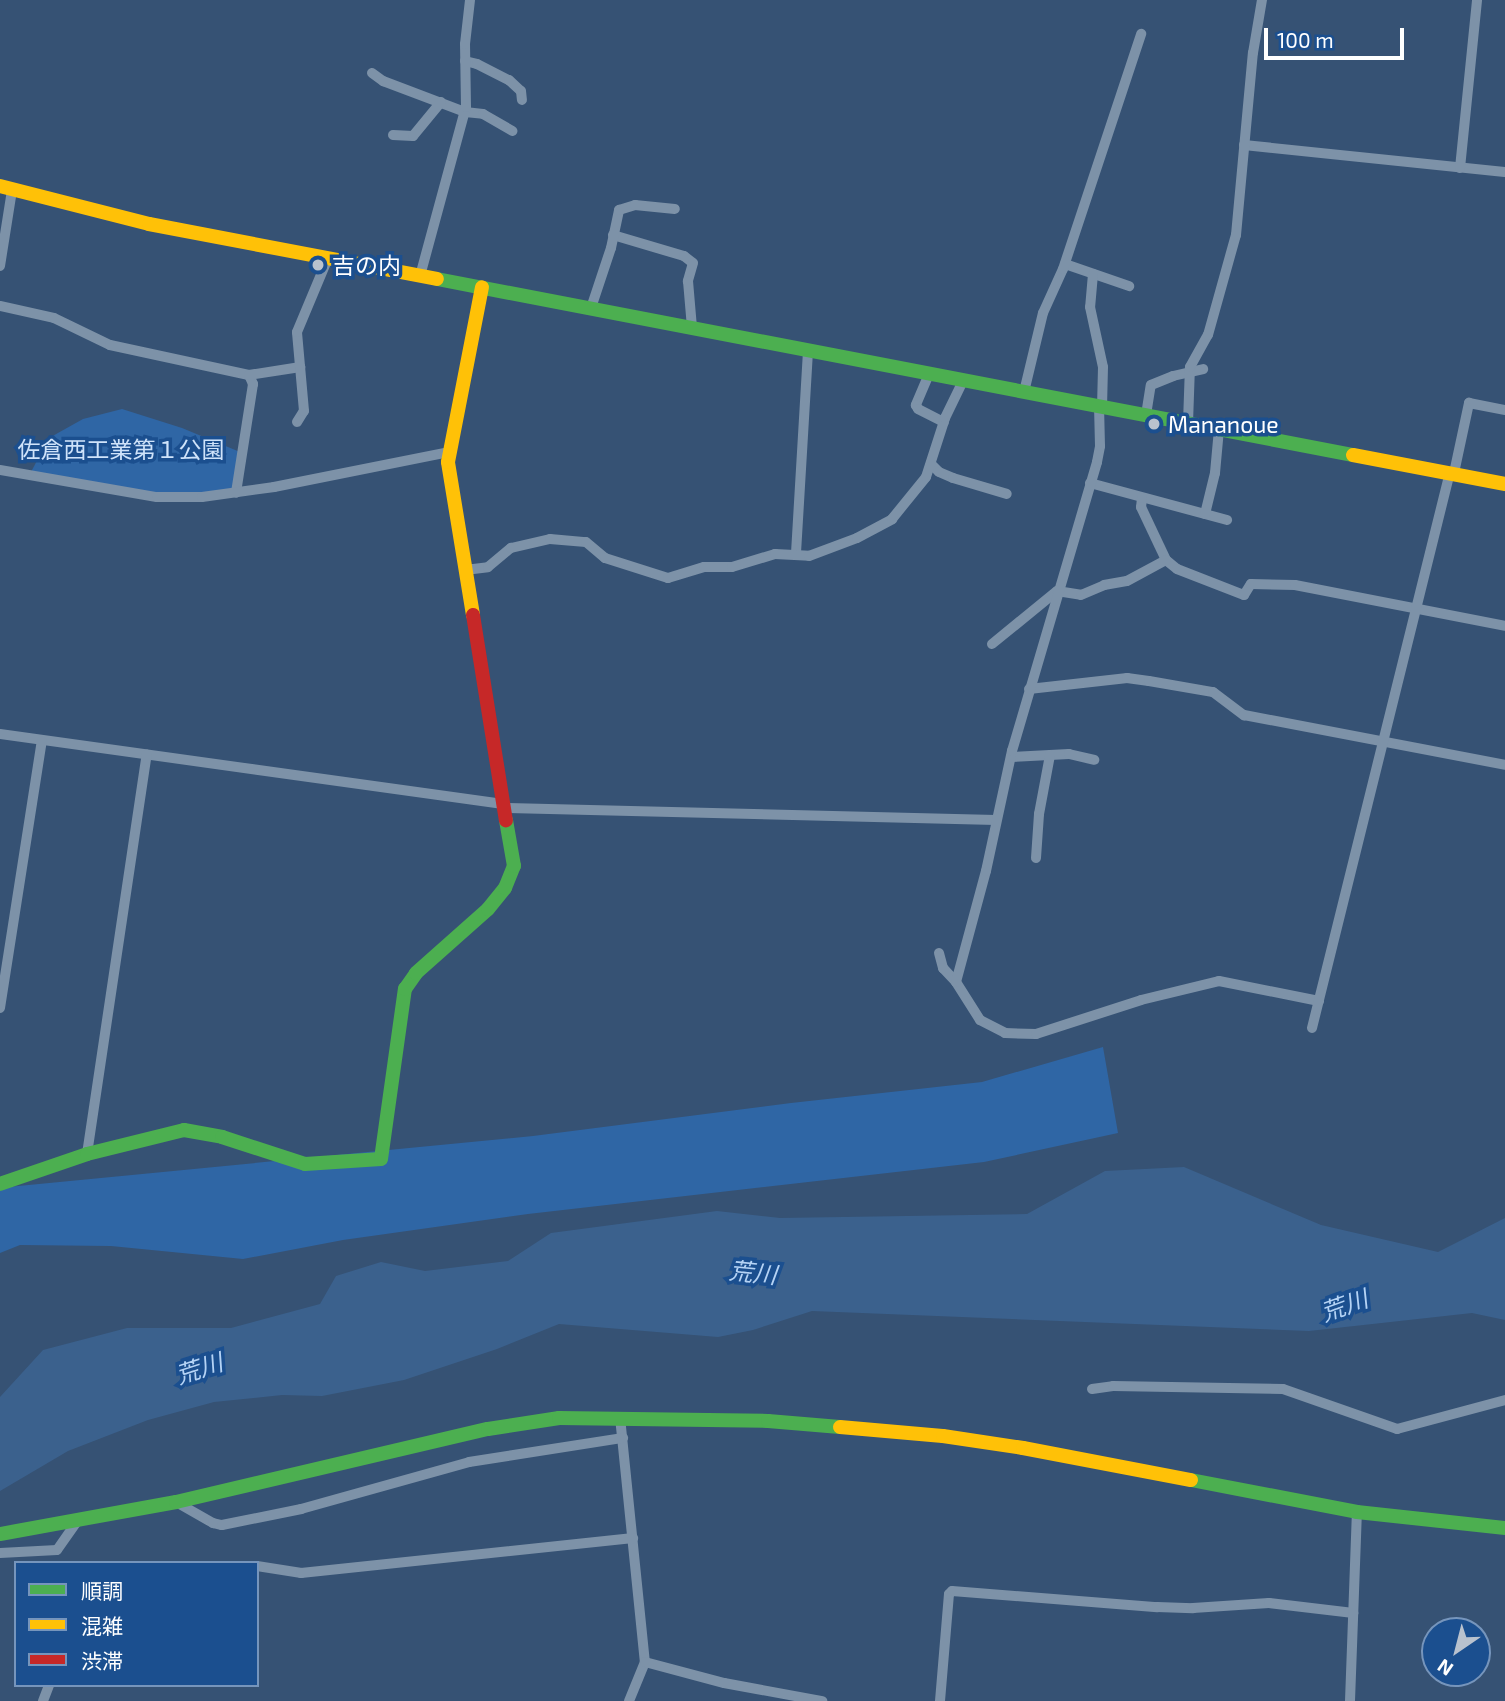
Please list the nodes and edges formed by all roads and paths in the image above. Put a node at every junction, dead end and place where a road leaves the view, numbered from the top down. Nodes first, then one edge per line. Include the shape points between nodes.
1 (470, 0) edge
2 (1262, 0) edge
3 (1477, 0) edge
4 (1141, 34) dead end
5 (466, 61) junction
6 (372, 73) dead end
7 (522, 100) dead end
8 (441, 103) junction
9 (465, 112) junction
10 (512, 131) dead end
11 (393, 135) dead end
12 (1244, 145) junction
13 (1460, 168) junction
14 (1505, 172) edge
15 (6, 188) edge
16 (675, 209) dead end
17 (613, 235) junction
18 (328, 258) junction
19 (1065, 264) junction
20 (0, 265) edge
21 (1093, 274) junction
22 (420, 276) junction
23 (1129, 286) dead end
24 (482, 287) junction
25 (0, 306) edge
26 (591, 308) junction
27 (692, 328) junction
28 (808, 351) junction
29 (300, 367) junction
30 (1203, 369) dead end
31 (1189, 372) junction
32 (929, 374) junction
33 (249, 375) junction
34 (963, 381) junction
35 (1024, 392) junction
36 (1100, 407) junction
37 (1505, 410) edge
38 (1146, 415) junction
39 (297, 422) dead end
40 (944, 422) junction
41 (1188, 423) junction
42 (1219, 429) junction
43 (449, 452) junction
44 (931, 464) junction
45 (0, 470) edge
46 (1452, 473) junction
47 (1090, 483) junction
48 (1505, 484) edge
49 (236, 493) junction
50 (1007, 494) dead end
51 (1142, 498) junction
52 (1205, 514) junction
53 (1227, 520) dead end
54 (796, 553) junction
55 (1166, 560) junction
56 (465, 570) junction
57 (1057, 592) junction
58 (1416, 608) junction
59 (1505, 626) edge
60 (992, 644) dead end
61 (1029, 689) junction
62 (0, 734) edge
63 (42, 741) junction
64 (1383, 741) junction
65 (147, 754) junction
66 (1050, 755) junction
67 (1011, 757) junction
68 (1094, 760) dead end
69 (1505, 765) edge
70 (504, 806) junction
71 (996, 820) junction
72 (1036, 858) dead end
73 (939, 953) dead end
74 (956, 982) junction
75 (1319, 1002) junction
76 (0, 1008) edge
77 (1312, 1028) dead end
78 (87, 1154) junction
79 (0, 1184) edge
80 (1092, 1389) dead end
81 (1505, 1400) edge
82 (620, 1417) junction
83 (623, 1438) junction
84 (176, 1503) junction
85 (1357, 1512) junction
86 (77, 1521) junction
87 (1505, 1528) edge
88 (0, 1534) edge
89 (633, 1538) junction
90 (0, 1553) edge
91 (259, 1566) edge
92 (1353, 1613) junction
93 (645, 1662) junction
94 (629, 1701) edge
95 (822, 1701) edge
96 (940, 1701) edge
97 (1350, 1701) edge

1 - 5 street
2 - 12 street
3 - 13 street
4 - 19 street
5 - 7 street via 509,80 521,91
5 - 9 street
6 - 8 street
8 - 9 street
8 - 11 street via 413,136
9 - 10 street via 483,114
9 - 22 street
12 - 13 street
12 - 31 street via 1236,235 1208,335
13 - 14 street
15 - 18 street via 149,224
15 - 20 street
16 - 17 street via 624,206
17 - 26 street
17 - 27 street via 684,256 693,263 688,281
18 - 22 street
18 - 29 street via 299,325 296,348
19 - 21 street
19 - 35 street via 1043,313
21 - 23 street
21 - 36 street via 1090,307 1103,367
22 - 24 street
24 - 26 street
24 - 43 street
25 - 33 street via 54,318 110,345
26 - 27 street
27 - 28 street
28 - 32 street
28 - 54 street
29 - 33 street
29 - 39 street via 304,411
30 - 31 street
31 - 38 street via 1152,385
31 - 41 street
32 - 34 street
32 - 40 street via 916,405
33 - 49 street via 253,384
34 - 35 street
34 - 40 street
35 - 36 street
36 - 38 street
36 - 47 street via 1100,446
37 - 46 street via 1469,403
38 - 41 street
40 - 44 street
41 - 42 street
42 - 46 street
42 - 52 street
43 - 49 street
43 - 56 street
44 - 50 street via 953,478
44 - 54 street via 892,519 809,556
45 - 49 street via 157,497
46 - 48 street
46 - 58 street
47 - 51 street
47 - 57 street
51 - 52 street
51 - 55 street via 1141,507
52 - 53 street
54 - 56 street via 775,554 732,567 704,567 668,578 605,558 586,542 550,539 511,548 488,566
55 - 57 street via 1127,581 1081,595
55 - 58 street via 1177,569 1244,595 1251,584 1295,585
56 - 70 street
57 - 60 street
57 - 61 street
58 - 59 street
58 - 64 street
61 - 64 street via 1127,678 1149,681 1213,692 1244,715
61 - 67 street
62 - 63 street
63 - 65 street
63 - 76 street
64 - 69 street
64 - 75 street
65 - 70 street
65 - 78 street
66 - 67 street
66 - 68 street
66 - 72 street
67 - 71 street
70 - 71 street
70 - 78 street via 514,866 505,888 405,989 381,1158 305,1164 222,1137 184,1130
71 - 74 street
73 - 74 street via 943,968
74 - 75 street via 980,1020 1004,1033 1020,1034 1036,1034 1219,981
75 - 77 street
78 - 79 street
80 - 81 street via 1113,1385 1283,1389 1397,1429
82 - 83 street
82 - 84 street via 559,1418 477,1431
82 - 85 street via 768,1421 943,1436
83 - 84 street via 470,1462 300,1509 222,1525
83 - 89 street
84 - 86 street
85 - 87 street
85 - 92 street
86 - 88 street
86 - 90 street via 57,1550
89 - 91 street via 301,1573
89 - 93 street
92 - 96 street via 1269,1603 1157,1606 952,1591
92 - 97 street
93 - 94 street
93 - 95 street via 724,1683

